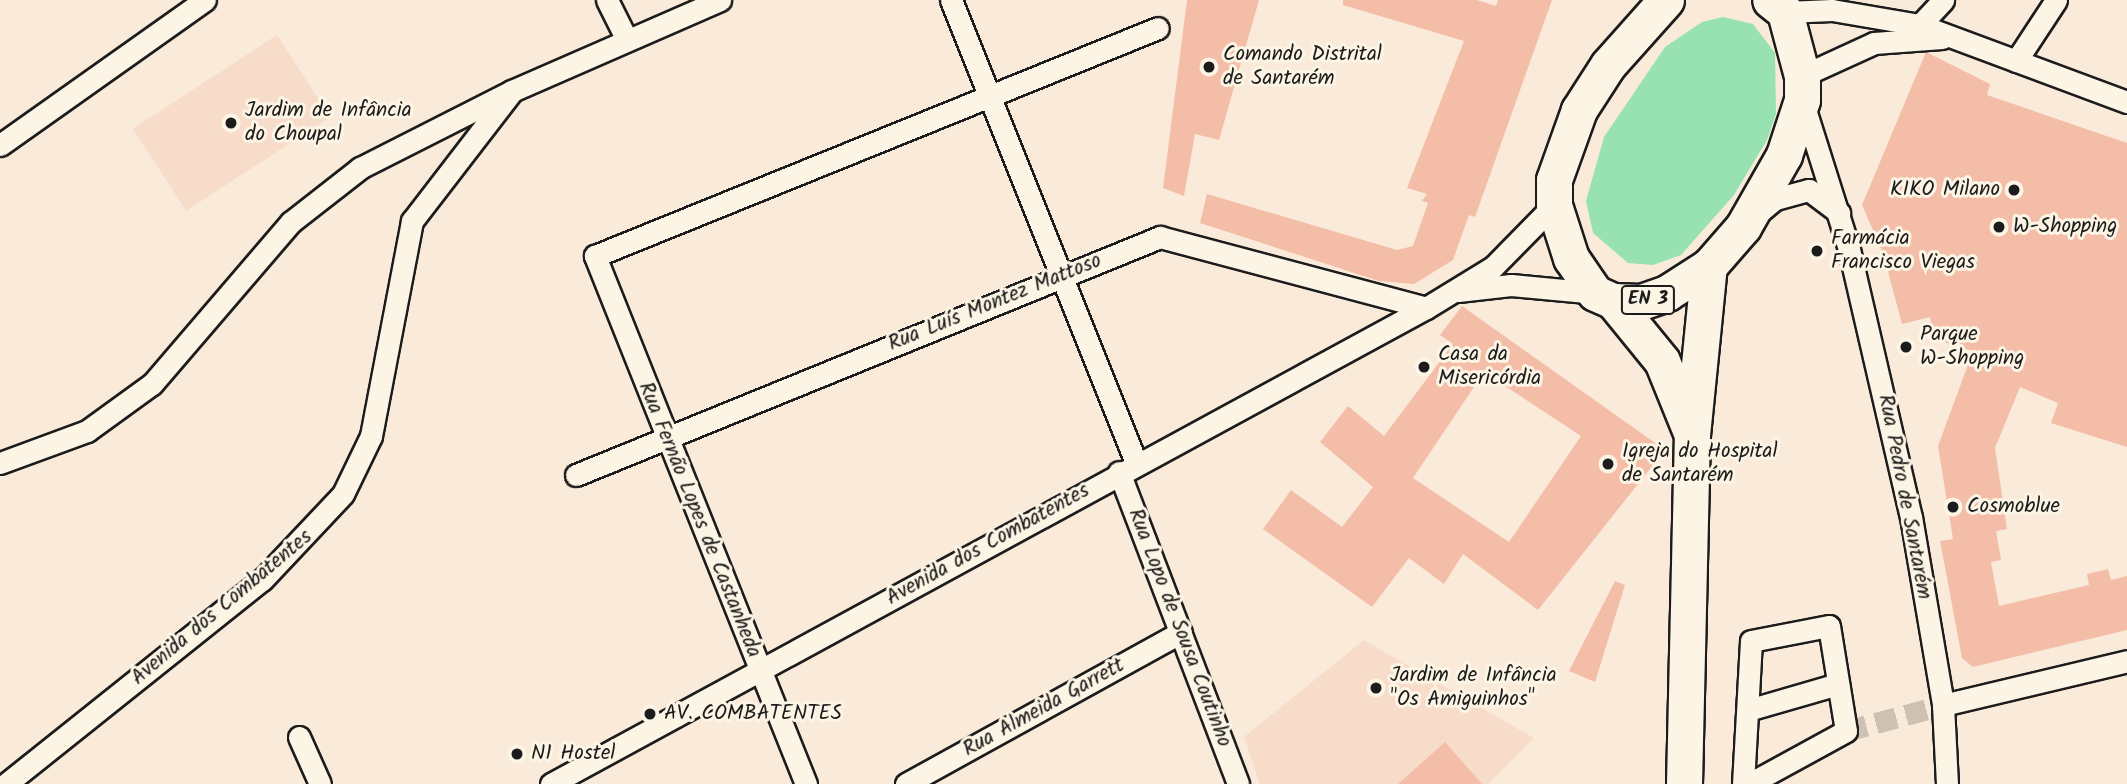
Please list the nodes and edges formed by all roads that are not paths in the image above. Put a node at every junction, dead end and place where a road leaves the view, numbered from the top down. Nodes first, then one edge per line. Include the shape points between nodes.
1 (205, 0) edge
2 (607, 0) edge
3 (720, 0) edge
4 (951, 0) edge
5 (1943, 0) edge
6 (2056, 0) edge
7 (1657, 5) edge
8 (1778, 6) edge
9 (1920, 25) junction
10 (1158, 28) dead end
11 (625, 38) junction
12 (1954, 39) junction
13 (2015, 61) junction
14 (1802, 88) junction
15 (513, 91) junction
16 (989, 93) junction
17 (2127, 102) edge
18 (0, 145) edge
19 (1553, 205) junction
20 (1839, 213) junction
21 (1742, 227) junction
22 (1709, 266) junction
23 (1062, 275) junction
24 (1452, 292) junction
25 (1604, 297) junction
26 (1426, 308) junction
27 (1692, 435) junction
28 (665, 437) junction
29 (0, 463) edge
30 (1128, 467) junction
31 (576, 475) dead end
32 (1181, 632) junction
33 (2127, 661) edge
34 (761, 670) junction
35 (1838, 684) junction
36 (1942, 705) junction
37 (1748, 710) junction
38 (299, 737) dead end
39 (1679, 776) edge
40 (6, 784) edge
41 (320, 784) edge
42 (551, 784) edge
43 (806, 784) edge
44 (906, 784) edge
45 (1238, 784) edge
46 (1743, 784) edge
47 (1749, 784) edge
48 (1947, 784) edge

1 - 18 street
2 - 11 street
3 - 11 street
4 - 16 street, Rua Lopo de Sousa Coutinho
5 - 9 street
6 - 13 street
7 - 19 main road, EN 3 via 1579,110 1555,180
8 - 9 street
8 - 14 main road
9 - 12 street
10 - 16 street
11 - 15 street
12 - 13 street
12 - 14 street via 1874,43
13 - 17 street
14 - 20 street, Rua Pedro de Santarém
14 - 21 main road, EN 3 via 1784,155
15 - 29 street via 324,192 266,248 152,384 87,431
15 - 40 street, Avenida dos Combatentes via 412,220 372,436 343,494 272,572
16 - 23 street, Rua Lopo de Sousa Coutinho
16 - 28 street, Rua Fernão Lopes de Castanheda via 595,256
19 - 24 street, Avenida dos Combatentes via 1493,267
19 - 25 main road, EN 3 via 1571,258
20 - 21 street via 1820,193 1795,192 1775,199
20 - 36 street, Rua Pedro de Santarém via 1911,517
21 - 22 main road, EN 3
22 - 25 main road, EN 3 via 1667,293 1641,302
22 - 27 main road, EN 3
23 - 26 street, Rua Luís Montez Mattoso via 1160,237
23 - 28 street, Rua Luís Montez Mattoso
23 - 30 street, Rua Lopo de Sousa Coutinho
24 - 25 street via 1511,285
24 - 26 street, Avenida dos Combatentes
25 - 27 main road, EN 3 via 1662,361
26 - 30 street, Avenida dos Combatentes
27 - 39 main road, EN 3
28 - 31 street, Rua Luís Montez Mattoso
28 - 34 street, Rua Fernão Lopes de Castanheda
30 - 32 street, Rua Lopo de Sousa Coutinho
30 - 34 street, Avenida dos Combatentes
32 - 44 street, Rua Almeida Garrett
32 - 45 street, Rua Lopo de Sousa Coutinho
33 - 36 street
34 - 42 street, Avenida dos Combatentes
34 - 43 street, Rua Fernão Lopes de Castanheda
35 - 37 street
35 - 37 street via 1829,626 1751,641
35 - 47 street via 1846,731
36 - 48 street, Rua Pedro de Santarém
37 - 46 street
38 - 41 street

